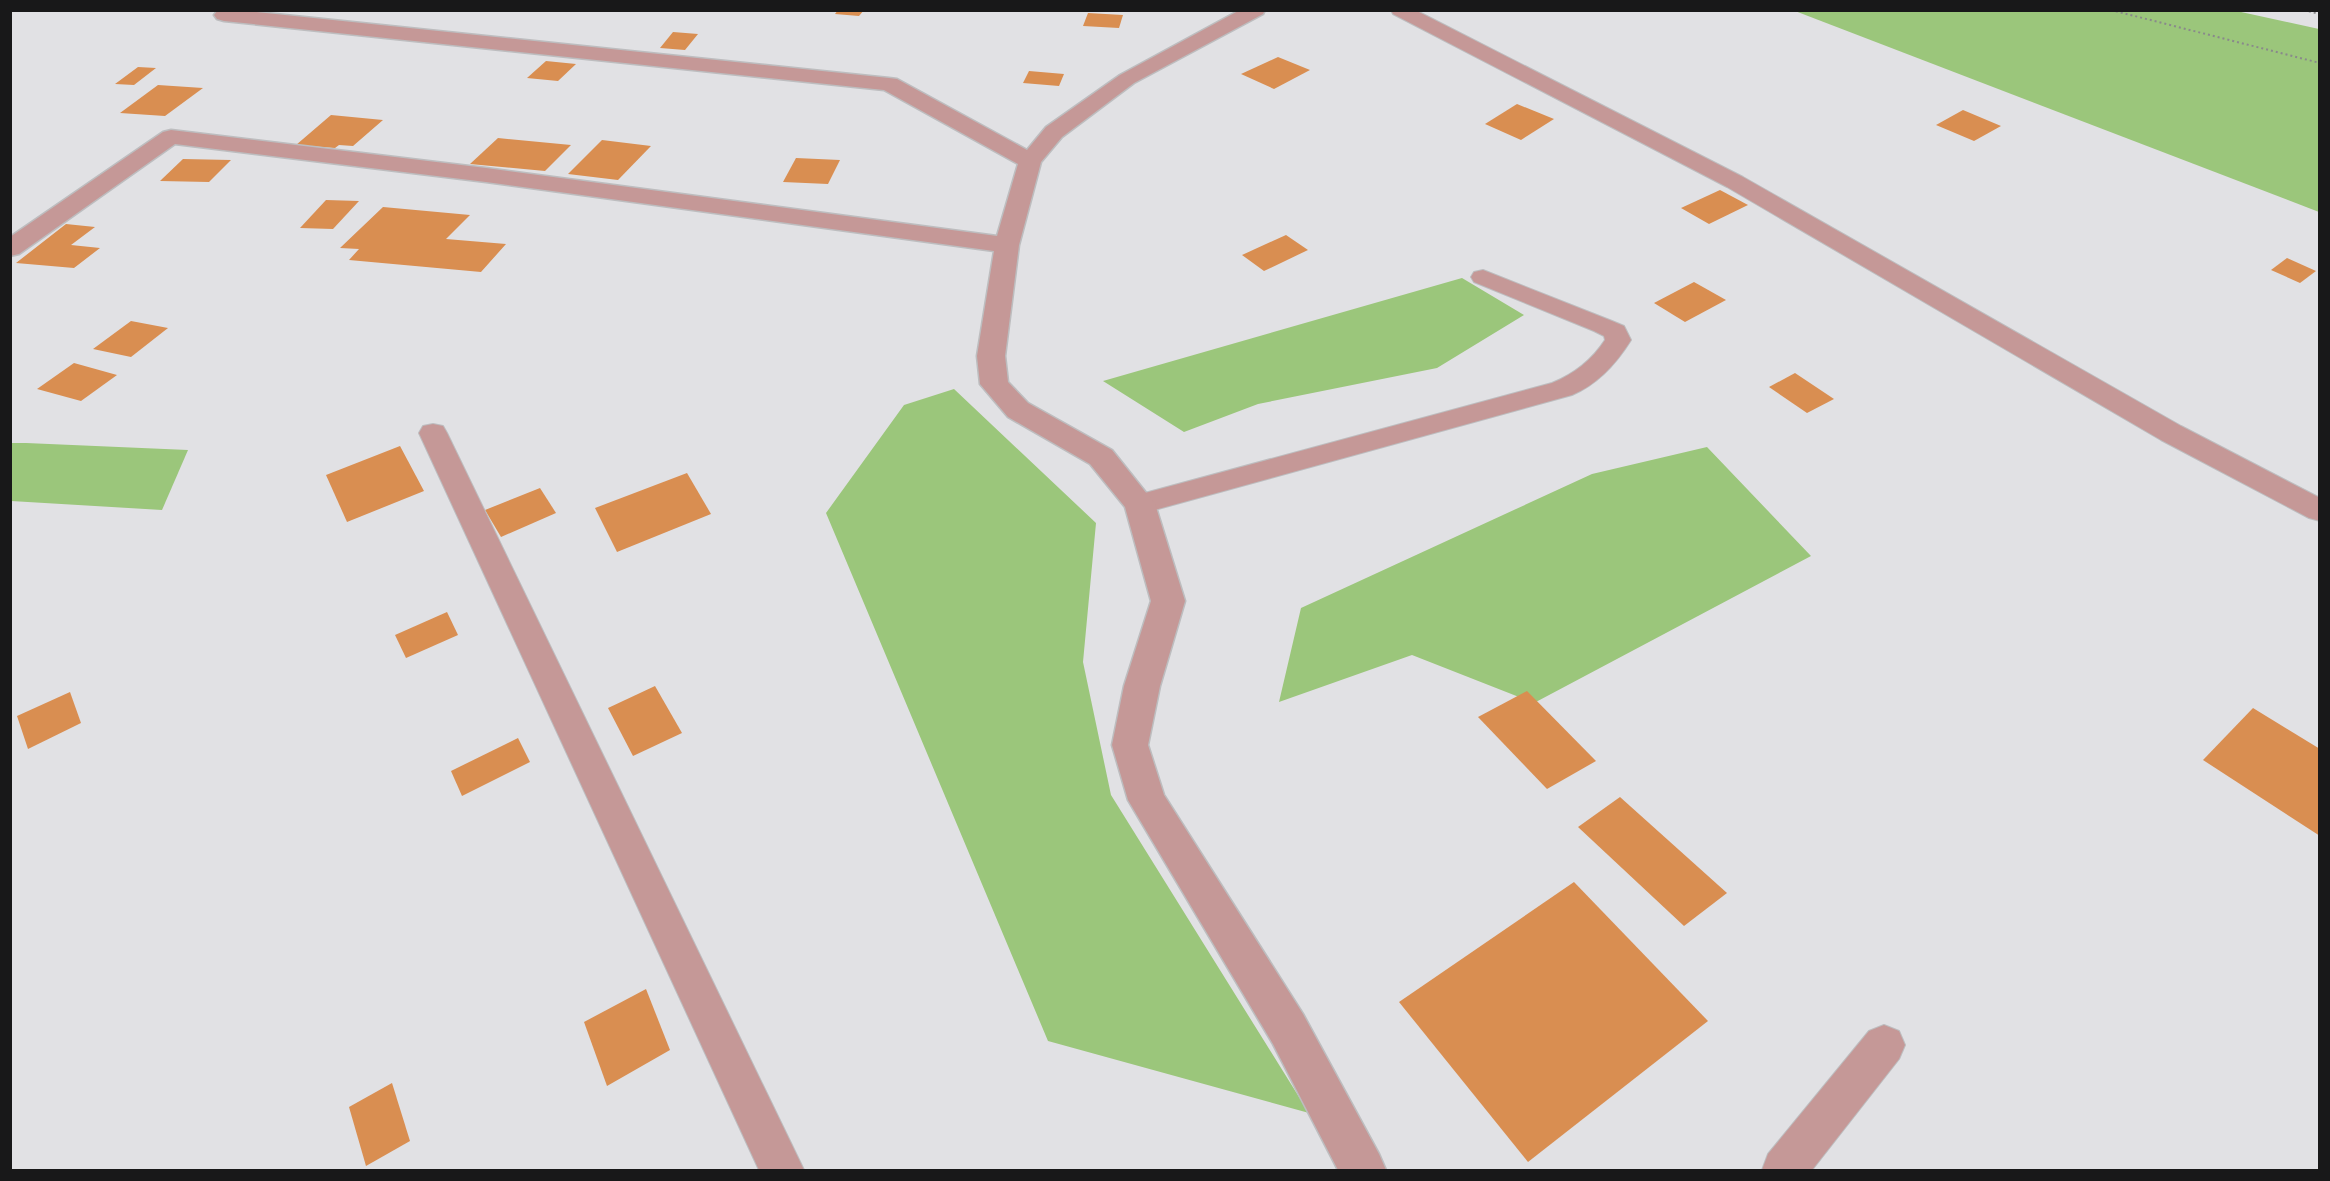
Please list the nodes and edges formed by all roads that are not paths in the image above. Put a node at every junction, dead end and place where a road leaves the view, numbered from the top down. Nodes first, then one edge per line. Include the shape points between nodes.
1 (1256, 10) edge
2 (1400, 10) edge
3 (224, 15) dead end
4 (1030, 161) junction
5 (1007, 245) junction
6 (10, 249) edge
7 (1483, 277) dead end
8 (433, 433) dead end
9 (1140, 504) junction
10 (2319, 511) edge
11 (1884, 1045) dead end
12 (782, 1170) edge
13 (1363, 1170) edge
14 (1784, 1170) edge

1 - 4 street via 1127,79 1054,132
2 - 10 lane via 1735,182 2171,433
3 - 4 street via 889,84
4 - 5 street
5 - 6 street via 171,136
5 - 9 street via 991,356 994,384 1018,410 1101,457
7 - 9 lane via 1604,326 1618,340 1578,384
8 - 12 lane
9 - 13 street via 1168,601 1142,686 1130,745 1147,800 1288,1029
11 - 14 lane

